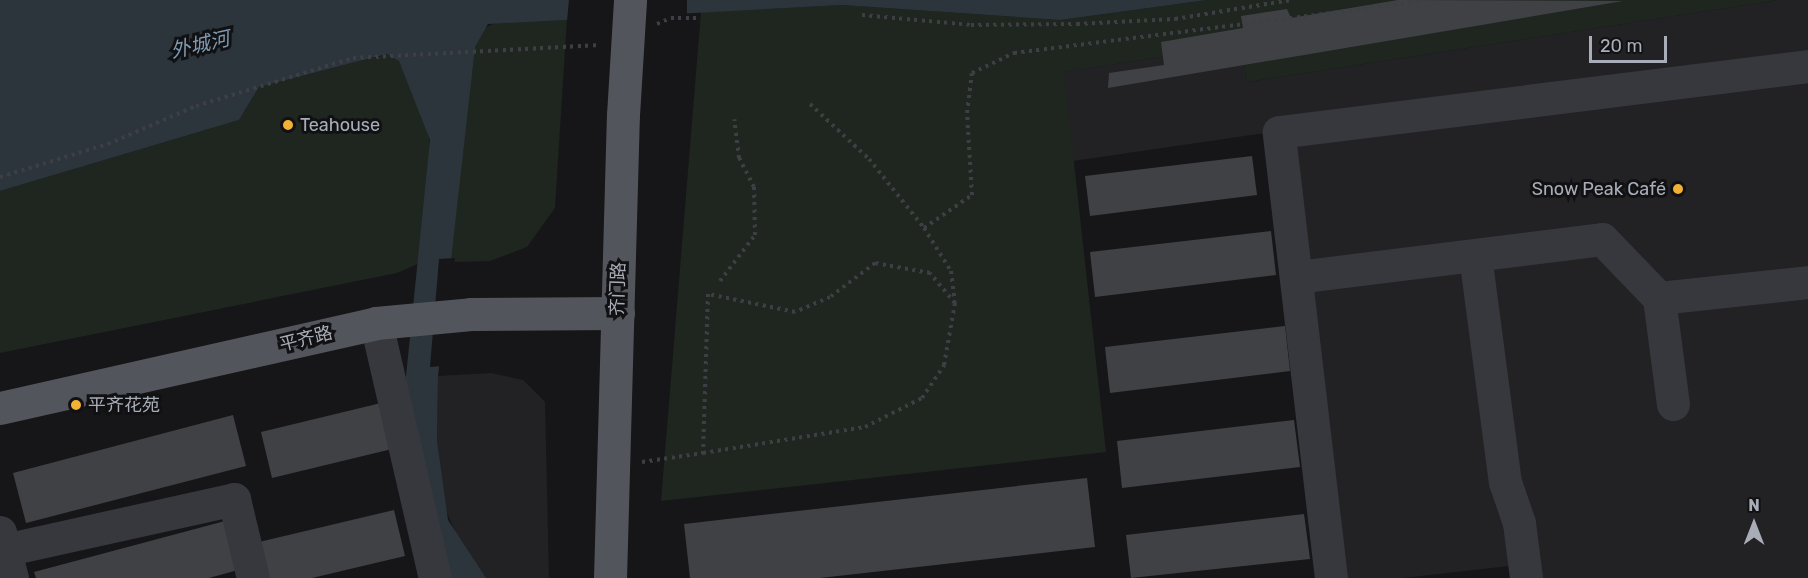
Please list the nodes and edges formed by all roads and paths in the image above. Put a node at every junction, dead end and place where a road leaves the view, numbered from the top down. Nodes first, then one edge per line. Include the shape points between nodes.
1 (630, 0) edge
2 (1291, 0) edge
3 (1436, 0) edge
4 (862, 15) dead end
5 (700, 18) dead end
6 (652, 26) dead end
7 (604, 45) dead end
8 (1808, 66) edge
9 (810, 104) dead end
10 (734, 119) dead end
11 (0, 177) edge
12 (924, 228) junction
13 (1475, 255) junction
14 (1297, 277) junction
15 (720, 281) dead end
16 (1808, 282) edge
17 (1659, 298) junction
18 (955, 303) junction
19 (618, 313) junction
20 (376, 322) junction
21 (1673, 404) dead end
22 (0, 408) edge
23 (704, 453) junction
24 (615, 467) junction
25 (4, 553) edge
26 (244, 576) edge
27 (435, 578) edge
28 (610, 578) edge
29 (1331, 578) edge
30 (1526, 578) edge

1 - 19 main road, 齐门路
2 - 4 path via 1175,19 1077,24 971,25
3 - 12 path via 1014,53 972,73 968,113 972,195
5 - 6 path via 671,18
7 - 11 path via 353,58 196,106 108,144
8 - 14 street via 1279,132
9 - 12 path via 869,159
10 - 15 path via 739,158 754,187 755,235
12 - 18 path via 951,271
13 - 14 street
13 - 17 street via 1602,239
13 - 30 street via 1505,482 1519,523
14 - 29 street
16 - 17 street
17 - 21 street
18 - 23 path via 944,365 922,398 865,427
18 - 23 path via 930,273 874,263 830,297 795,312 708,294
19 - 20 main road, 平齐路 via 471,314
19 - 24 main road, 齐门路
20 - 22 main road, 平齐路
20 - 27 street
23 - 24 path
24 - 28 main road, 齐门路
25 - 26 street via 234,499

